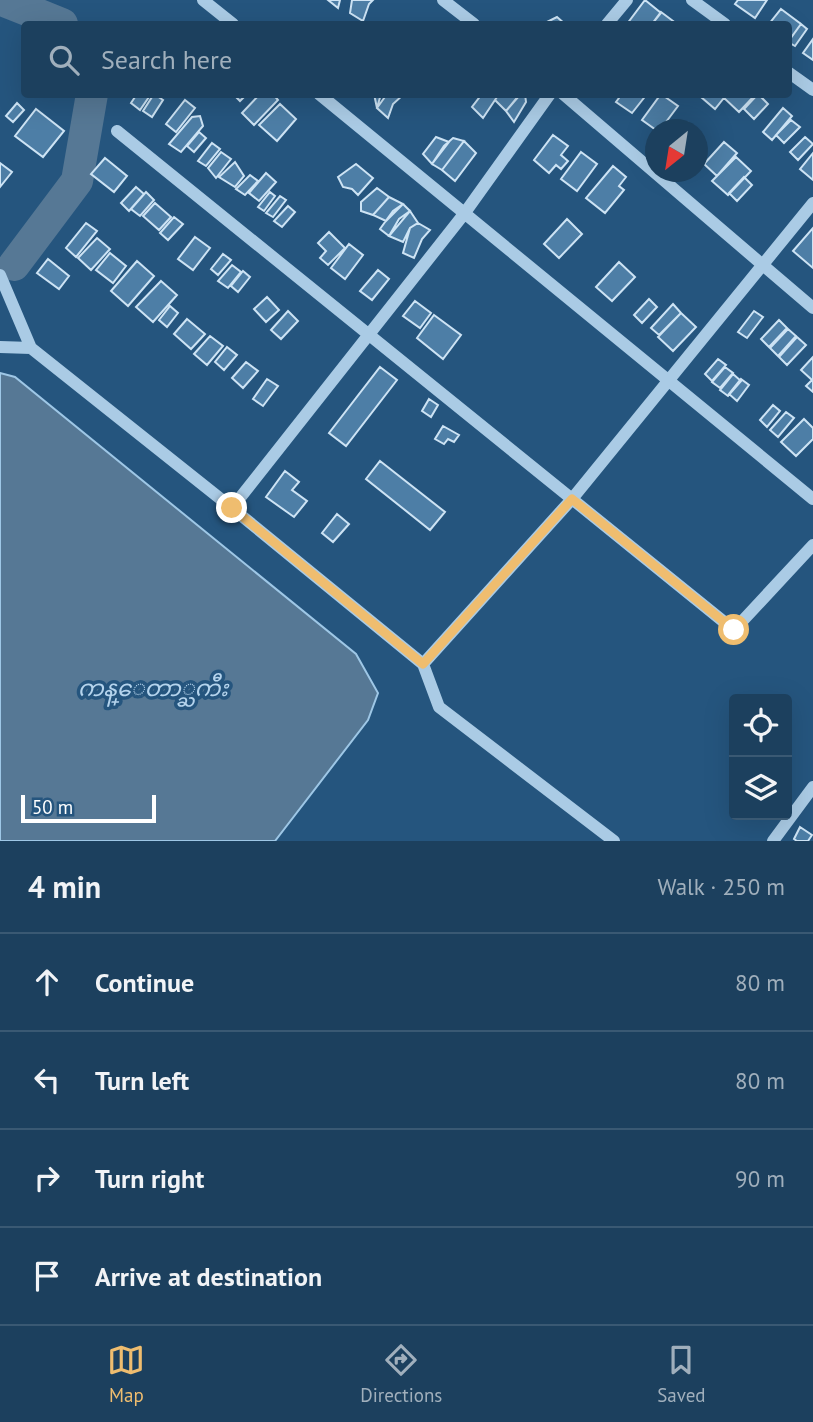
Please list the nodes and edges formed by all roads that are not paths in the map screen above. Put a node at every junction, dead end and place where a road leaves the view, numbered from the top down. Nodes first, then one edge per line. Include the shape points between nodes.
1 (203, 0) edge
2 (443, 0) edge
3 (627, 0) edge
4 (692, 0) edge
5 (229, 21) edge
6 (470, 21) edge
7 (610, 21) edge
8 (721, 21) edge
9 (792, 74) edge
10 (813, 90) edge
11 (324, 98) edge
12 (547, 98) edge
13 (568, 98) edge
14 (117, 131) dead end
15 (813, 203) edge
16 (464, 214) junction
17 (764, 266) junction
18 (0, 275) edge
19 (813, 308) edge
20 (369, 335) junction
21 (0, 347) edge
22 (31, 348) junction
23 (668, 380) junction
24 (572, 499) junction
25 (813, 499) edge
26 (232, 508) junction
27 (813, 545) edge
28 (423, 664) junction
29 (813, 787) edge
30 (614, 841) edge
31 (773, 841) edge

1 - 5 street
2 - 6 street
3 - 7 street
4 - 8 street
9 - 10 street
11 - 16 street
12 - 16 street
13 - 17 street
14 - 20 street
15 - 17 street
16 - 20 street
16 - 23 street
17 - 19 street
17 - 23 street
18 - 22 street
20 - 24 street
20 - 26 street
21 - 22 street
22 - 26 street
23 - 24 street
23 - 25 street
24 - 27 street via 734,630
24 - 28 street
26 - 28 street
28 - 30 street via 439,707
29 - 31 street

